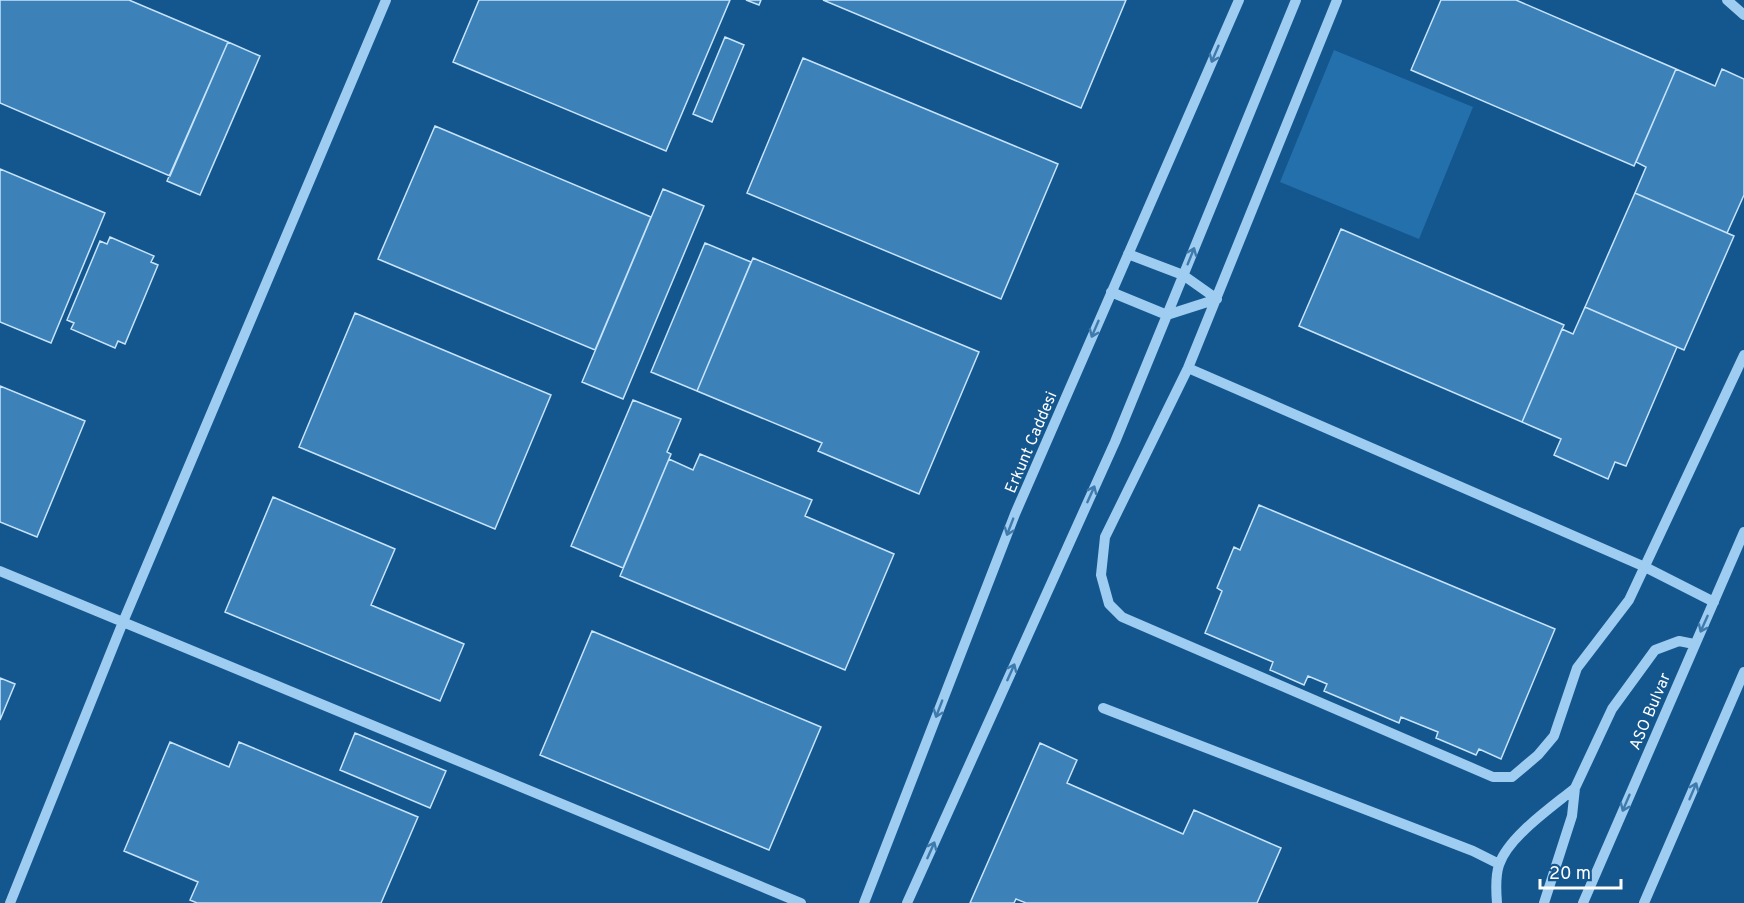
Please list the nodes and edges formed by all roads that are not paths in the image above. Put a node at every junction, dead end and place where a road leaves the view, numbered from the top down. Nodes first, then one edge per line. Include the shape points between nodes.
1 (386, 0) edge
2 (1239, 0) edge
3 (1296, 0) edge
4 (1337, 0) edge
5 (1727, 0) edge
6 (1744, 15) edge
7 (1128, 254) junction
8 (1183, 275) junction
9 (1111, 292) junction
10 (1216, 299) junction
11 (1167, 315) junction
12 (1744, 355) edge
13 (1188, 368) junction
14 (1744, 532) edge
15 (1645, 567) junction
16 (0, 571) edge
17 (1713, 602) junction
18 (123, 622) junction
19 (1694, 644) junction
20 (1744, 672) edge
21 (1103, 708) dead end
22 (1575, 788) junction
23 (1499, 864) junction
24 (10, 903) edge
25 (801, 903) edge
26 (864, 903) edge
27 (908, 903) edge
28 (1497, 903) edge
29 (1544, 903) edge
30 (1582, 903) edge
31 (1644, 903) edge

1 - 18 street
2 -> 7 street, Erkunt Caddesi
8 -> 3 street
4 - 10 street
5 - 6 street
7 - 8 street
7 - 9 street, Erkunt Caddesi
8 - 10 street
8 - 11 street
9 - 11 street
9 -> 26 street, Erkunt Caddesi via 1015,513
10 - 11 street
10 - 13 street
27 -> 11 street via 1115,442
12 - 15 street
13 - 15 street
13 - 15 street via 1105,537 1101,575 1109,604 1133,622 1493,777 1512,777 1539,755 1554,736 1577,668 1629,600
14 - 17 street, ASO Bulvar
15 - 17 street
16 - 18 street
17 -> 19 street, ASO Bulvar
18 - 24 street
18 - 25 street
19 - 22 street via 1678,640 1647,658 1612,710
19 -> 30 street, ASO Bulvar
31 -> 20 street
21 - 23 street via 1473,850
22 - 23 street via 1532,824
22 - 29 street via 1572,816
23 - 28 street

